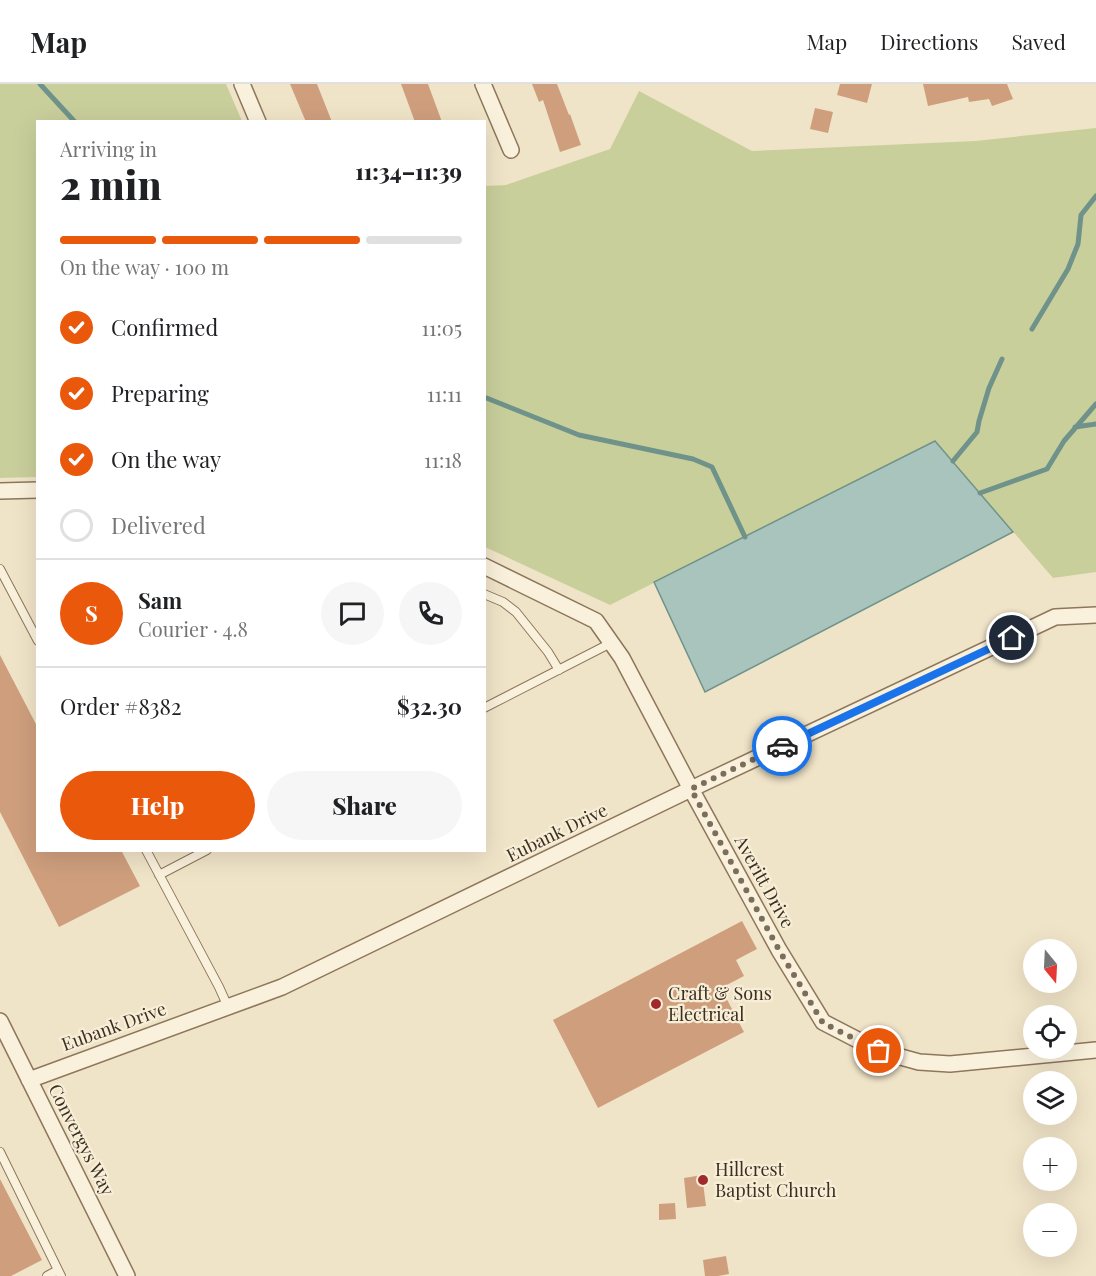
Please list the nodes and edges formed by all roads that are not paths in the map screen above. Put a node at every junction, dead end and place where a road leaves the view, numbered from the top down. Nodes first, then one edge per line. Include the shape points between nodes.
1 (242, 84) edge
2 (483, 84) edge
3 (257, 120) edge
4 (511, 150) dead end
5 (36, 490) edge
6 (0, 491) edge
7 (486, 567) edge
8 (0, 568) edge
9 (486, 595) edge
10 (1096, 615) edge
11 (36, 637) edge
12 (611, 643) junction
13 (559, 670) junction
14 (486, 707) edge
15 (691, 789) junction
16 (147, 852) edge
17 (203, 852) edge
18 (159, 875) junction
19 (228, 1006) junction
20 (0, 1021) edge
21 (1096, 1050) edge
22 (29, 1080) junction
23 (0, 1152) edge
24 (60, 1273) edge
25 (46, 1276) edge
26 (128, 1276) edge

1 - 3 street
2 - 4 street
5 - 6 street
7 - 12 street, Averitt Drive via 596,621
8 - 11 lane
9 - 13 lane via 516,612
10 - 15 street, Eubank Drive via 1055,617
12 - 13 lane
12 - 15 street, Averitt Drive
13 - 14 lane
15 - 19 street, Eubank Drive via 319,970
15 - 21 street, Averitt Drive via 823,1023 879,1051 920,1062 950,1064
16 - 18 lane
17 - 18 lane
18 - 19 lane
19 - 22 street, Eubank Drive
20 - 22 street, Convergys Way
22 - 26 street, Convergys Way
23 - 24 lane
24 - 25 lane

